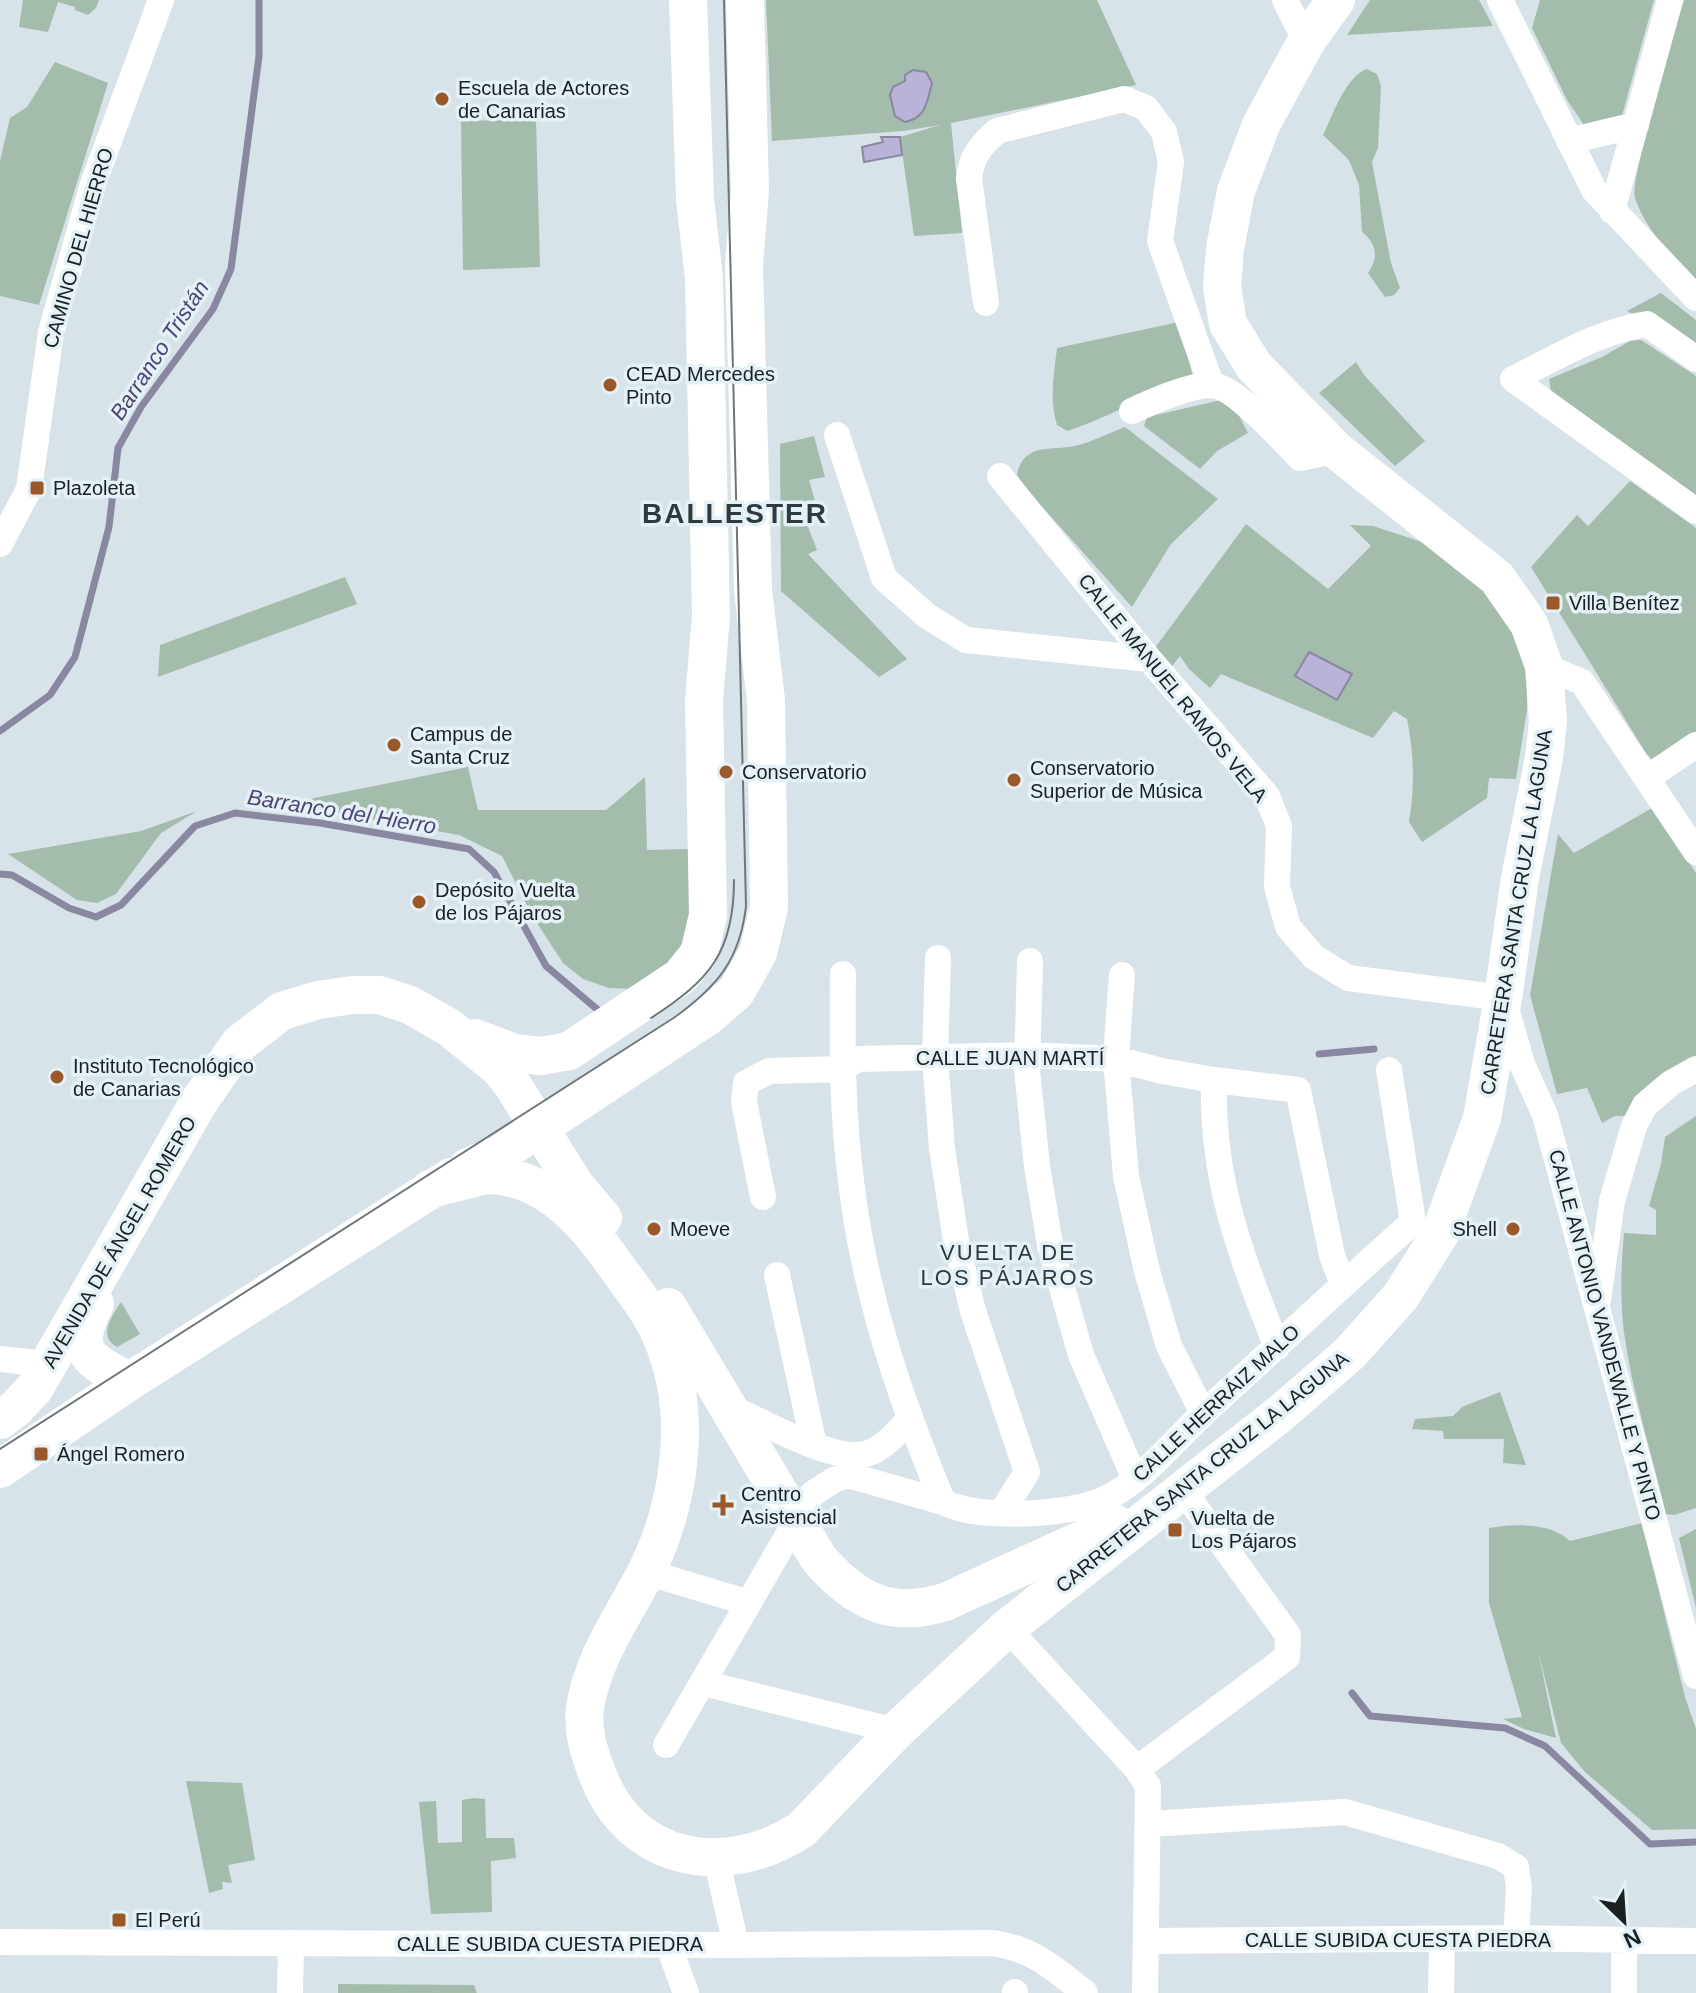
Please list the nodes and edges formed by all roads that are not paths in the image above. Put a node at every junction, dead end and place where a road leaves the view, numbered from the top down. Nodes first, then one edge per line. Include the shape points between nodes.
1 (161, 0) edge
2 (688, 0) edge
3 (745, 0) edge
4 (1285, 0) edge
5 (1336, 0) edge
6 (1500, 0) edge
7 (1670, 0) edge
8 (1306, 42) junction
9 (1636, 125) junction
10 (1569, 141) junction
11 (1612, 211) junction
12 (1696, 298) edge
13 (986, 303) dead end
14 (1696, 359) edge
15 (1211, 384) junction
16 (1132, 411) dead end
17 (837, 435) dead end
18 (1336, 450) junction
19 (1000, 476) dead end
20 (1696, 511) edge
21 (0, 544) edge
22 (1149, 659) junction
23 (1544, 666) junction
24 (1696, 745) edge
25 (1647, 778) junction
26 (1696, 852) edge
27 (938, 958) dead end
28 (1030, 961) dead end
29 (843, 974) dead end
30 (1122, 975) dead end
31 (1503, 998) junction
32 (450, 1028) junction
33 (1026, 1055) junction
34 (935, 1057) junction
35 (1116, 1059) junction
36 (499, 1068) junction
37 (842, 1069) junction
38 (1696, 1069) edge
39 (1389, 1070) dead end
40 (622, 1072) junction
41 (1214, 1080) junction
42 (541, 1127) junction
43 (468, 1167) junction
44 (430, 1189) junction
45 (585, 1196) junction
46 (763, 1197) dead end
47 (104, 1266) junction
48 (777, 1275) dead end
49 (1343, 1285) junction
50 (1597, 1312) junction
51 (1277, 1347) junction
52 (0, 1359) edge
53 (48, 1364) junction
54 (130, 1381) junction
55 (730, 1407) junction
56 (1203, 1413) junction
57 (0, 1420) edge
58 (909, 1420) junction
59 (680, 1441) junction
60 (814, 1445) junction
61 (848, 1465) junction
62 (0, 1469) edge
63 (1135, 1479) junction
64 (771, 1480) junction
65 (1179, 1492) junction
66 (943, 1502) junction
67 (1002, 1512) junction
68 (796, 1521) junction
69 (646, 1572) junction
70 (1002, 1579) junction
71 (749, 1603) junction
72 (1011, 1626) junction
73 (1696, 1676) edge
74 (703, 1683) junction
75 (896, 1731) junction
76 (666, 1745) dead end
77 (1137, 1769) junction
78 (1150, 1824) junction
79 (716, 1858) junction
80 (1516, 1938) junction
81 (1442, 1940) junction
82 (1147, 1941) junction
83 (1624, 1941) junction
84 (1696, 1941) edge
85 (0, 1942) edge
86 (291, 1943) junction
87 (668, 1944) junction
88 (736, 1945) junction
89 (290, 1993) edge
90 (686, 1993) edge
91 (1085, 1993) edge
92 (1145, 1993) edge
93 (1441, 1993) edge
94 (1624, 1993) edge

1 - 21 street, CAMINO DEL HIERRO via 93,184 51,332 29,489
2 - 32 main road via 704,293 711,616 704,700 708,915 699,954 680,977 569,1051 514,1053
3 - 40 main road via 750,191 744,265 753,590 766,700 769,907 758,953 736,992
4 - 8 street
5 - 8 main road, CARRETERA SANTA CRUZ LA LAGUNA
6 - 10 street
7 - 9 street
8 - 18 main road, CARRETERA SANTA CRUZ LA LAGUNA via 1261,125 1236,191 1222,287 1228,324 1254,366
9 - 10 street
9 - 11 street
10 - 11 street via 1594,190
11 - 12 street
13 - 15 street via 969,179 970,163 981,145 997,131 1124,99 1146,108 1164,132 1171,162 1160,241
14 - 20 street via 1647,324 1594,339 1513,379
15 - 16 street
15 - 18 street via 1233,394 1300,458
17 - 22 street via 884,578 927,616 966,640
18 - 23 main road, CARRETERA SANTA CRUZ LA LAGUNA via 1497,578 1529,624
19 - 22 street, CALLE MANUEL RAMOS VELA
22 - 31 street, CALLE MANUEL RAMOS VELA via 1267,796 1279,826 1277,886 1288,927 1314,957 1348,978
23 - 25 street via 1582,682
23 - 31 main road, CARRETERA SANTA CRUZ LA LAGUNA via 1544,758
24 - 25 street
25 - 26 street
27 - 34 street
28 - 33 street
29 - 37 street
30 - 35 street
31 - 50 street, CALLE ANTONIO VANDEWALLE Y PINTO via 1522,1064 1545,1115
31 - 65 main road, CARRETERA SANTA CRUZ LA LAGUNA via 1482,1118 1461,1182 1440,1234 1401,1296 1350,1353
32 - 36 main road, AVENIDA DE ÁNGEL ROMERO
32 - 47 main road, AVENIDA DE ÁNGEL ROMERO via 380,995 341,996 282,1011 240,1043 200,1100
33 - 34 street, CALLE JUAN MARTÍ
33 - 35 street, CALLE JUAN MARTÍ
33 - 63 street via 1054,1264 1081,1355
34 - 37 street, CALLE JUAN MARTÍ via 858,1059
34 - 67 street via 956,1241 973,1311 1027,1472
35 - 41 street, CALLE JUAN MARTÍ
35 - 56 street via 1126,1176 1147,1271 1169,1346
36 - 42 main road, AVENIDA DE ÁNGEL ROMERO
36 - 43 main road via 509,1100 507,1136
37 - 46 street, CALLE JUAN MARTÍ via 769,1071 746,1083 744,1102
37 - 58 street via 849,1171 862,1254
38 - 50 street via 1645,1105 1634,1126 1612,1201
39 - 49 street, CALLE HERRÁIZ MALO via 1413,1222
40 - 42 main road
40 - 45 main road via 581,1108 574,1121 573,1162
41 - 49 street, CALLE JUAN MARTÍ via 1298,1090
41 - 51 street via 1216,1147 1231,1223
42 - 43 main road
42 - 45 main road, AVENIDA DE ÁNGEL ROMERO
43 - 44 main road
44 - 54 main road
44 - 59 main road, CARRETERA SANTA CRUZ LA LAGUNA via 486,1175 506,1177 540,1188 572,1212 642,1302 661,1336 677,1385
45 - 55 main road, AVENIDA DE ÁNGEL ROMERO via 660,1295
47 - 53 main road, AVENIDA DE ÁNGEL ROMERO
47 - 54 main road via 83,1340 97,1364
48 - 60 street
49 - 51 street, CALLE HERRÁIZ MALO
50 - 73 street, CALLE ANTONIO VANDEWALLE Y PINTO
51 - 56 street, CALLE HERRÁIZ MALO
52 - 53 street
53 - 57 main road, AVENIDA DE ÁNGEL ROMERO via 26,1399
54 - 62 main road
55 - 60 street, CALLE HERRÁIZ MALO
55 - 64 main road, AVENIDA DE ÁNGEL ROMERO
56 - 63 street, CALLE HERRÁIZ MALO
58 - 61 street via 888,1441
58 - 66 street
59 - 64 main road via 727,1439
59 - 69 main road, CARRETERA SANTA CRUZ LA LAGUNA via 664,1523
60 - 61 street, CALLE HERRÁIZ MALO
61 - 66 street, CALLE HERRÁIZ MALO
61 - 68 street via 812,1494
63 - 67 street, CALLE HERRÁIZ MALO via 1089,1505 1046,1513
64 - 68 main road, AVENIDA DE ÁNGEL ROMERO
65 - 70 main road, AVENIDA DE ÁNGEL ROMERO
65 - 72 main road, CARRETERA SANTA CRUZ LA LAGUNA
65 - 77 street via 1288,1635 1287,1657
66 - 67 street, CALLE HERRÁIZ MALO
68 - 70 main road, AVENIDA DE ÁNGEL ROMERO via 835,1577 871,1603 927,1608
68 - 71 street
69 - 71 street
69 - 79 main road, CARRETERA SANTA CRUZ LA LAGUNA via 590,1685 585,1735 600,1781 626,1822 644,1838 676,1853
70 - 72 main road via 1016,1584 1023,1598
71 - 74 street
72 - 75 main road, CARRETERA SANTA CRUZ LA LAGUNA
72 - 77 street
74 - 75 street
74 - 76 street
75 - 79 main road, CARRETERA SANTA CRUZ LA LAGUNA via 801,1830 763,1850
77 - 78 street via 1148,1786
78 - 80 street via 1345,1812 1498,1856 1516,1867
78 - 82 street
79 - 88 street
80 - 81 street, CALLE SUBIDA CUESTA PIEDRA
80 - 83 street, CALLE SUBIDA CUESTA PIEDRA
81 - 82 street, CALLE SUBIDA CUESTA PIEDRA
81 - 93 street
82 - 92 street
83 - 84 street, CALLE SUBIDA CUESTA PIEDRA
83 - 94 street
85 - 86 street, CALLE SUBIDA CUESTA PIEDRA
86 - 87 street, CALLE SUBIDA CUESTA PIEDRA
86 - 89 street
87 - 88 street, CALLE SUBIDA CUESTA PIEDRA
87 - 90 street
88 - 91 street, CALLE SUBIDA CUESTA PIEDRA via 1014,1946

